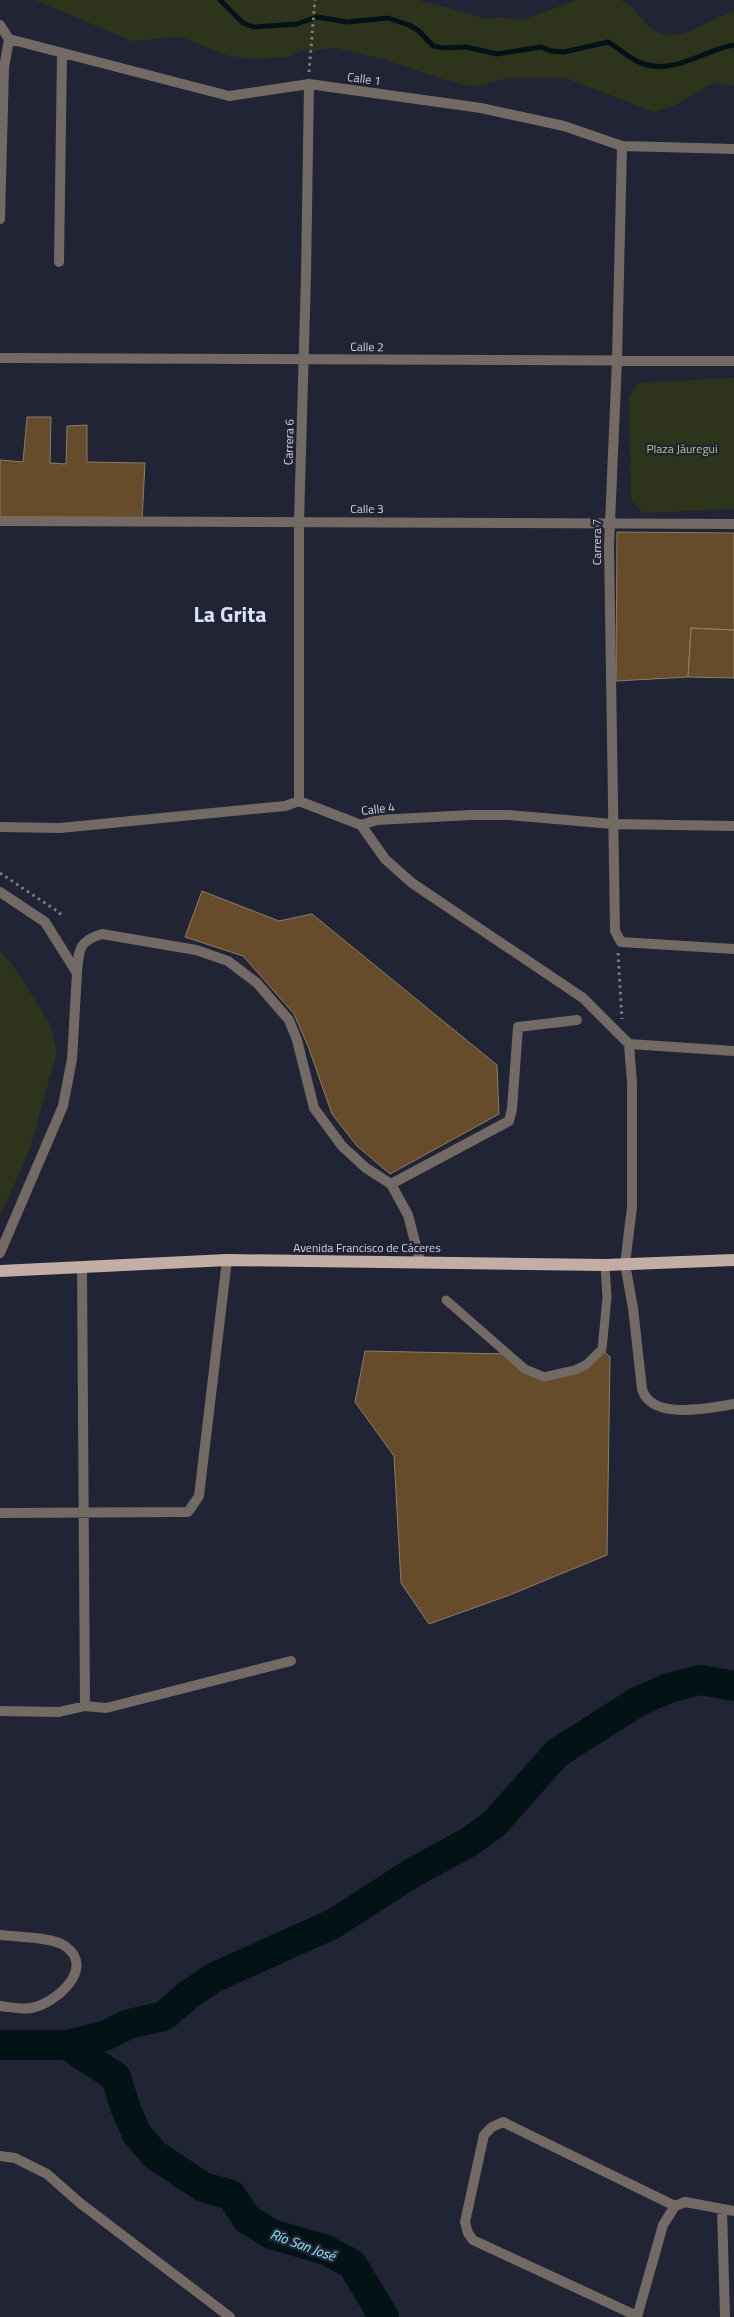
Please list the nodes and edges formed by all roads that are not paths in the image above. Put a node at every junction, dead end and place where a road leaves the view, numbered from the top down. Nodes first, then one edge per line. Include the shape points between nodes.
1 (0, 25) edge
2 (9, 39) junction
3 (62, 54) junction
4 (309, 84) junction
5 (622, 146) junction
6 (734, 149) edge
7 (0, 219) edge
8 (59, 262) dead end
9 (0, 358) edge
10 (304, 359) junction
11 (618, 360) junction
12 (734, 361) edge
13 (0, 521) edge
14 (299, 521) junction
15 (610, 524) junction
16 (734, 524) edge
17 (299, 801) junction
18 (613, 824) junction
19 (360, 825) junction
20 (734, 826) edge
21 (0, 828) edge
22 (0, 892) edge
23 (734, 948) edge
24 (77, 973) junction
25 (577, 1020) dead end
26 (626, 1041) junction
27 (734, 1051) edge
28 (391, 1184) junction
29 (0, 1252) edge
30 (226, 1260) junction
31 (734, 1260) edge
32 (420, 1262) junction
33 (625, 1264) junction
34 (605, 1265) junction
35 (82, 1267) junction
36 (0, 1271) edge
37 (446, 1300) dead end
38 (734, 1404) edge
39 (0, 1513) edge
40 (83, 1513) junction
41 (292, 1661) dead end
42 (85, 1706) junction
43 (0, 1711) edge
44 (0, 1935) edge
45 (0, 2006) edge
46 (0, 2156) edge
47 (676, 2206) junction
48 (722, 2210) junction
49 (734, 2211) edge
50 (637, 2316) edge
51 (230, 2317) edge
52 (725, 2317) edge

1 - 2 street
2 - 3 street, Calle 1
2 - 7 street via 4,68
3 - 4 street, Calle 1 via 229,96
3 - 8 street
4 - 5 street, Calle 1 via 482,108 564,126
4 - 10 street, Carrera 6
5 - 6 street, Calle 1
5 - 11 street, Carrera 7
9 - 10 street, Calle 2
10 - 11 street, Calle 2
10 - 14 street, Carrera 6
11 - 12 street, Calle 2
11 - 15 street, Carrera 7
13 - 14 street, Calle 3
14 - 15 street, Calle 3
14 - 17 street, Carrera 6
15 - 16 street, Calle 3
15 - 18 street, Carrera 7
17 - 19 street, Calle 4
17 - 21 street via 285,806 60,828
18 - 19 street, Calle 4 via 471,815 377,820
18 - 20 street, Calle 4
18 - 23 street, Carrera 7 via 617,937 621,942
19 - 26 street via 385,859 412,883 583,998
22 - 24 street via 45,922
24 - 28 street via 80,947 102,934 196,950 228,961 257,983 289,1020 314,1108 325,1124 342,1146 366,1168
24 - 29 street via 72,1059 63,1106
25 - 28 street via 518,1027 509,1121
26 - 27 street
26 - 33 street via 632,1083 632,1207
28 - 32 street via 408,1215
30 - 32 main road, Avenida Francisco de Cáceres
30 - 35 main road, Avenida Francisco de Cáceres
30 - 40 street via 199,1496 188,1512
31 - 33 main road, Avenida Francisco de Cáceres
32 - 34 main road, Avenida Francisco de Cáceres
33 - 34 main road, Avenida Francisco de Cáceres
33 - 38 street via 644,1397 650,1403 666,1408 695,1410
34 - 37 lane via 607,1298 602,1349 587,1364 544,1377 525,1369
35 - 36 main road, Avenida Francisco de Cáceres
35 - 40 street
39 - 40 street
40 - 42 street
41 - 42 street via 106,1708
42 - 43 street via 59,1712
44 - 45 street via 64,1945 74,1957 76,1972 67,1987 45,2003 22,2009
46 - 51 street via 15,2158 47,2174 80,2203
47 - 48 street via 685,2202
47 - 50 street via 663,2225
47 - 50 street via 503,2122 484,2135 464,2222 473,2240
48 - 49 street
48 - 52 street

